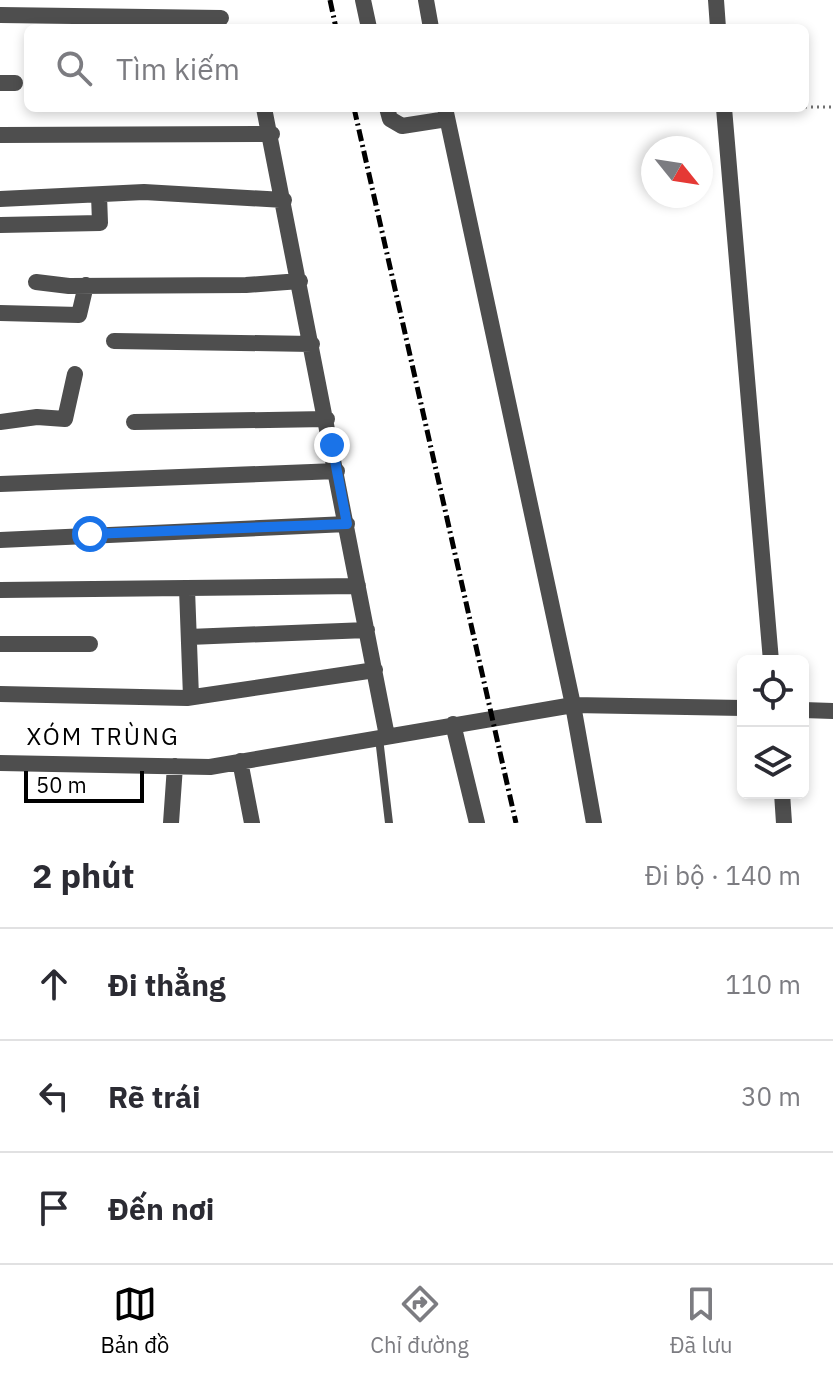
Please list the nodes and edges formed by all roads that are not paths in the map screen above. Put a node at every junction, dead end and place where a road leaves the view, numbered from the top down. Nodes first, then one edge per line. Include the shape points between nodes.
1 (216, 0) edge
2 (363, 0) edge
3 (426, 0) edge
4 (716, 0) edge
5 (0, 15) edge
6 (223, 23) edge
7 (368, 24) edge
8 (430, 24) edge
9 (718, 24) edge
10 (265, 112) edge
11 (388, 112) edge
12 (724, 112) edge
13 (446, 113) edge
14 (272, 134) junction
15 (0, 135) edge
16 (99, 195) junction
17 (0, 199) edge
18 (284, 200) junction
19 (0, 225) edge
20 (300, 281) junction
21 (36, 282) dead end
22 (86, 285) junction
23 (0, 313) edge
24 (114, 341) dead end
25 (312, 344) junction
26 (75, 374) dead end
27 (327, 419) junction
28 (0, 422) edge
29 (134, 422) dead end
30 (337, 471) junction
31 (0, 484) edge
32 (347, 524) junction
33 (0, 540) edge
34 (358, 586) junction
35 (187, 589) junction
36 (0, 590) edge
37 (367, 630) junction
38 (189, 637) junction
39 (0, 644) edge
40 (90, 644) dead end
41 (770, 655) edge
42 (375, 670) junction
43 (0, 694) edge
44 (191, 697) junction
45 (573, 705) junction
46 (737, 708) edge
47 (809, 710) edge
48 (833, 711) edge
49 (453, 724) junction
50 (383, 736) junction
51 (240, 761) junction
52 (0, 763) edge
53 (175, 766) junction
54 (782, 799) edge
55 (171, 823) edge
56 (252, 823) edge
57 (389, 823) edge
58 (477, 823) edge
59 (594, 823) edge
60 (784, 823) edge

1 - 6 street
2 - 7 street
3 - 8 street
4 - 9 street
5 - 6 street
10 - 14 street
11 - 13 street via 402,126
12 - 41 street
13 - 45 street
14 - 15 street
14 - 18 street
16 - 17 street
16 - 18 street via 144,192
16 - 19 street via 100,223
18 - 20 street
20 - 22 street
20 - 25 street
21 - 22 street
22 - 23 street via 79,315
24 - 25 street
25 - 27 street
26 - 28 street via 65,419
27 - 29 street
27 - 30 street
30 - 31 street
30 - 32 street
32 - 33 street
32 - 34 street
34 - 35 street
34 - 37 street
35 - 36 street
35 - 38 street
37 - 38 street
37 - 42 street
38 - 44 street
39 - 40 street
42 - 44 street
42 - 50 street
43 - 44 street
45 - 46 street
45 - 49 street
45 - 59 street
47 - 48 street
49 - 50 street
49 - 58 street
50 - 51 street
50 - 57 lane
51 - 53 street
51 - 56 street
52 - 53 street
53 - 55 street
54 - 60 street

